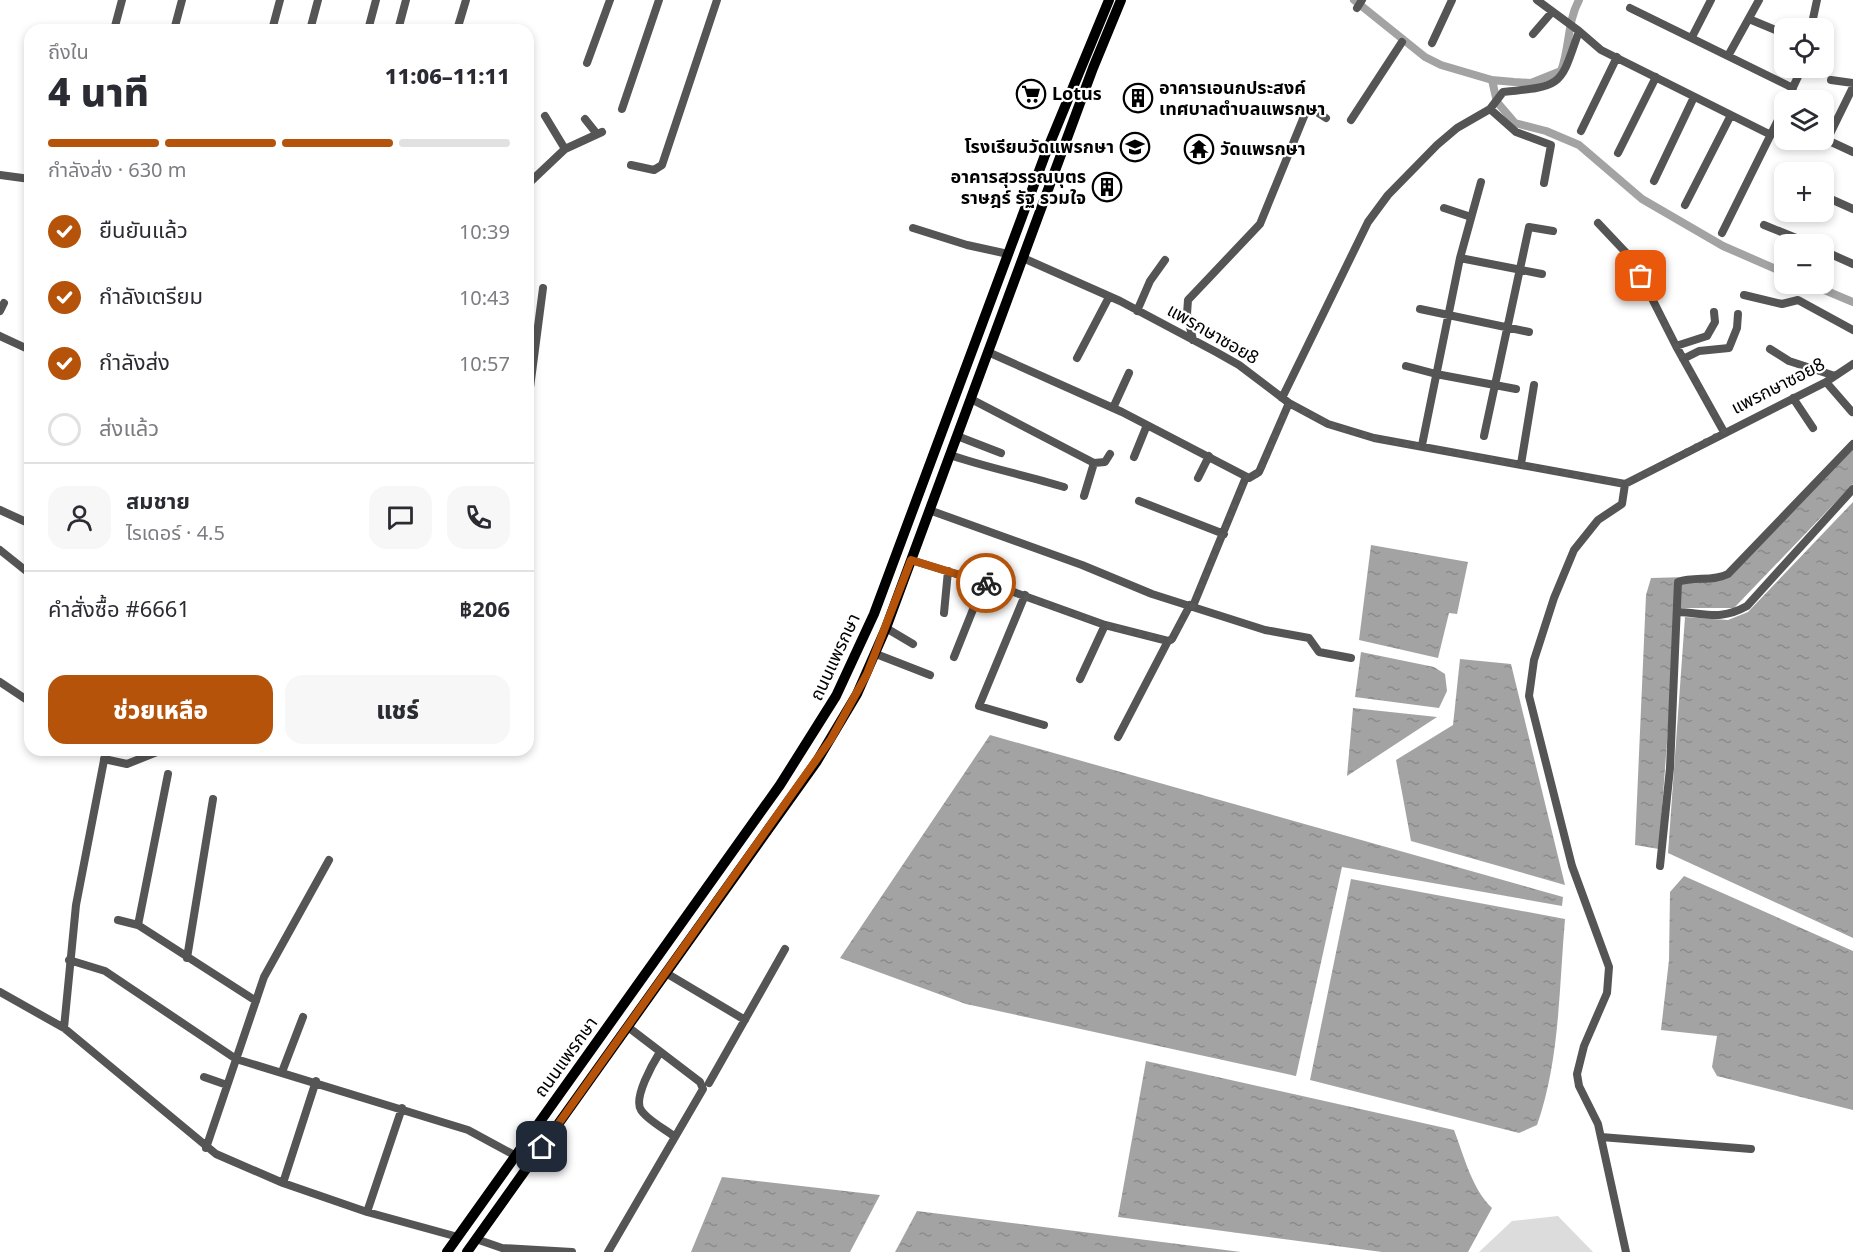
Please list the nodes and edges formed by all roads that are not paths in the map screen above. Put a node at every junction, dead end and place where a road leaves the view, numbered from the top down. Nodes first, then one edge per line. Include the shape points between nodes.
1 (122, 0) edge
2 (182, 0) edge
3 (280, 0) edge
4 (318, 0) edge
5 (376, 0) edge
6 (406, 0) edge
7 (466, 0) edge
8 (610, 0) edge
9 (659, 0) edge
10 (717, 0) edge
11 (1109, 0) edge
12 (1121, 0) edge
13 (1452, 0) edge
14 (1537, 0) edge
15 (1711, 0) edge
16 (1759, 0) edge
17 (1817, 0) edge
18 (1630, 8) dead end
19 (1555, 15) junction
20 (1813, 18) edge
21 (1749, 19) junction
22 (116, 24) edge
23 (176, 24) edge
24 (274, 24) edge
25 (312, 24) edge
26 (370, 24) edge
27 (400, 24) edge
28 (459, 24) edge
29 (1577, 29) junction
30 (1774, 29) edge
31 (1533, 34) dead end
32 (1692, 37) junction
33 (1402, 42) dead end
34 (1432, 43) dead end
35 (1728, 56) junction
36 (1617, 57) junction
37 (587, 63) dead end
38 (1656, 77) junction
39 (1798, 78) edge
40 (1831, 81) dead end
41 (1853, 85) edge
42 (1793, 88) joint
43 (1694, 97) junction
44 (1492, 106) junction
45 (622, 109) dead end
46 (1731, 115) junction
47 (545, 116) dead end
48 (1326, 118) dead end
49 (585, 119) dead end
50 (1351, 120) dead end
51 (1834, 123) edge
52 (1774, 129) edge
53 (1581, 131) dead end
54 (1771, 135) junction
55 (1834, 143) edge
56 (563, 146) junction
57 (1853, 152) edge
58 (1618, 153) dead end
59 (631, 165) dead end
60 (0, 175) edge
61 (534, 177) edge
62 (24, 178) edge
63 (1654, 181) dead end
64 (1482, 182) dead end
65 (1544, 183) dead end
66 (1834, 200) edge
67 (1685, 205) dead end
68 (1444, 207) dead end
69 (1853, 209) edge
70 (1471, 217) junction
71 (1598, 223) dead end
72 (1764, 225) dead end
73 (913, 228) dead end
74 (1553, 231) dead end
75 (1722, 233) dead end
76 (1786, 234) edge
77 (1008, 254) junction
78 (1834, 255) edge
79 (1023, 258) junction
80 (1460, 258) junction
81 (1165, 260) dead end
82 (1853, 264) edge
83 (1519, 269) junction
84 (1542, 274) dead end
85 (543, 288) dead end
86 (1744, 295) dead end
87 (1109, 297) junction
88 (1420, 309) dead end
89 (1137, 311) junction
90 (1713, 312) dead end
91 (1449, 314) junction
92 (1738, 314) dead end
93 (1507, 327) junction
94 (1853, 330) edge
95 (1530, 332) dead end
96 (0, 336) edge
97 (1193, 340) junction
98 (1676, 346) junction
99 (24, 347) edge
100 (1770, 349) dead end
101 (988, 352) junction
102 (534, 357) edge
103 (1077, 358) dead end
104 (1683, 358) junction
105 (1853, 364) edge
106 (1406, 366) dead end
107 (1129, 373) dead end
108 (1436, 374) junction
109 (1835, 376) junction
110 (1826, 382) junction
111 (1496, 385) junction
112 (1534, 385) dead end
113 (1516, 388) dead end
114 (1793, 398) junction
115 (970, 399) junction
116 (1286, 401) junction
117 (1113, 408) junction
118 (1852, 412) edge
119 (1147, 425) junction
120 (1813, 428) dead end
121 (1724, 432) junction
122 (957, 436) junction
123 (1484, 436) dead end
124 (1853, 444) edge
125 (1422, 445) junction
126 (1001, 453) dead end
127 (1110, 454) dead end
128 (950, 455) junction
129 (1209, 456) junction
130 (1134, 457) dead end
131 (1094, 463) junction
132 (1521, 464) junction
133 (1246, 477) junction
134 (1198, 478) dead end
135 (1625, 484) junction
136 (1064, 487) dead end
137 (1853, 489) edge
138 (1084, 496) dead end
139 (1139, 501) dead end
140 (0, 510) edge
141 (929, 510) junction
142 (24, 521) dead end
143 (1224, 534) junction
144 (0, 550) edge
145 (911, 560) junction
146 (24, 569) edge
147 (948, 572) junction
148 (984, 582) junction
149 (1024, 596) junction
150 (1191, 606) junction
151 (1677, 612) junction
152 (944, 613) dead end
153 (1105, 625) junction
154 (886, 628) junction
155 (1168, 641) junction
156 (913, 644) dead end
157 (876, 654) junction
158 (954, 657) dead end
159 (1351, 657) dead end
160 (930, 675) dead end
161 (1080, 679) dead end
162 (0, 682) edge
163 (24, 698) edge
164 (1044, 725) dead end
165 (1118, 737) dead end
166 (104, 756) edge
167 (111, 756) edge
168 (147, 756) edge
169 (168, 774) dead end
170 (213, 799) dead end
171 (329, 860) dead end
172 (1660, 866) dead end
173 (118, 920) dead end
174 (138, 926) junction
175 (785, 949) dead end
176 (187, 957) junction
177 (69, 960) junction
178 (666, 973) junction
179 (0, 992) edge
180 (256, 1001) junction
181 (303, 1017) dead end
182 (744, 1020) junction
183 (628, 1027) junction
184 (64, 1028) junction
185 (602, 1035) junction
186 (616, 1044) junction
187 (660, 1052) junction
188 (236, 1059) junction
189 (282, 1072) junction
190 (204, 1077) dead end
191 (316, 1082) junction
192 (709, 1083) dead end
193 (227, 1085) junction
194 (402, 1108) junction
195 (675, 1137) junction
196 (1601, 1137) junction
197 (206, 1148) junction
198 (1751, 1149) dead end
199 (516, 1156) junction
200 (283, 1183) junction
201 (367, 1212) junction
202 (458, 1238) junction
203 (476, 1239) junction
204 (490, 1249) edge
205 (447, 1252) edge
206 (467, 1252) edge
207 (572, 1252) edge
208 (608, 1252) edge
209 (1626, 1252) edge

1 - 22 street
2 - 23 street
3 - 24 street
4 - 25 street
5 - 26 street
6 - 27 street
7 - 28 street
8 - 37 street
9 - 45 street
10 - 59 street via 662,165 654,170
11 - 77 main road, ถนนแพรกษา
12 - 79 main road, ถนนแพรกษา
13 - 34 street
14 - 19 street
15 - 32 street
16 - 21 street
17 - 20 street
18 - 32 street
19 - 29 street
19 - 31 street
21 - 30 street
21 - 35 street
29 - 36 street via 1595,46
29 - 44 street via 1564,74 1537,88 1503,92
32 - 35 street
33 - 50 street
35 - 42 street
36 - 38 street
36 - 53 street
38 - 43 street
38 - 58 street
39 - 42 street
40 - 41 street
41 - 51 street
43 - 46 street
43 - 63 street
44 - 65 street via 1516,132 1551,145
44 - 116 street via 1437,145 1388,195 1368,222
46 - 54 street
46 - 67 street
47 - 56 street
48 - 97 street via 1315,111 1305,114 1260,224 1188,300
49 - 56 street via 600,133
52 - 54 street
54 - 75 street
55 - 57 street
56 - 61 street
60 - 62 street
64 - 70 street
66 - 69 street
68 - 70 street
70 - 80 street
71 - 98 street via 1632,259
72 - 76 street
73 - 77 street
74 - 83 street via 1529,226
77 - 185 main road, ถนนแพรกษา via 874,614 836,696 785,778
78 - 82 street
79 - 87 street, แพรกษาซอย8
79 - 101 main road, ถนนแพรกษา
80 - 83 street
80 - 91 street
81 - 89 street via 1150,281
83 - 84 street
83 - 93 street
85 - 102 street
86 - 94 street via 1782,304 1798,300
87 - 89 street, แพรกษาซอย8
87 - 103 street
88 - 91 street
89 - 97 street, แพรกษาซอย8
90 - 98 street via 1716,322 1707,336
91 - 93 street
91 - 108 street
92 - 104 street via 1729,348 1699,351
93 - 95 street
93 - 111 street
96 - 99 street
97 - 116 street, แพรกษาซอย8 via 1239,365
98 - 104 street
100 - 109 street via 1789,361
101 - 115 main road, ถนนแพรกษา
101 - 117 street
104 - 121 street
105 - 109 street, แพรกษาซอย8
106 - 108 street
107 - 117 street
108 - 111 street
108 - 125 street
109 - 110 street, แพรกษาซอย8
110 - 114 street, แพรกษาซอย8
110 - 118 street
111 - 113 street
111 - 123 street
112 - 132 street
114 - 120 street
114 - 121 street, แพรกษาซอย8
115 - 122 main road, ถนนแพรกษา
115 - 131 street
116 - 125 street, แพรกษาซอย8 via 1338,427 1374,438
116 - 133 street via 1260,472
117 - 119 street
119 - 129 street
119 - 130 street
121 - 135 street, แพรกษาซอย8
122 - 126 street
122 - 128 main road, ถนนแพรกษา
124 - 151 street via 1728,574 1678,582
125 - 132 street, แพรกษาซอย8
127 - 131 street via 1105,462
128 - 136 street
128 - 141 main road, ถนนแพรกษา
129 - 133 street
129 - 134 street
131 - 138 street
132 - 135 street, แพรกษาซอย8
133 - 143 street
135 - 196 street via 1622,504 1598,520 1574,550 1534,660 1529,696 1569,858 1609,967 1607,993 1584,1046 1577,1074
137 - 151 street via 1747,606 1731,615
139 - 143 street
140 - 142 street
141 - 145 main road, ถนนแพรกษา
141 - 150 street
143 - 150 street
144 - 146 street
145 - 147 street
145 - 154 main road, ถนนแพรกษา
147 - 148 street
147 - 152 street
148 - 149 street
148 - 158 street
149 - 153 street
149 - 164 street via 979,706
150 - 155 street
150 - 159 street via 1265,630 1309,638 1319,652
151 - 172 street via 1670,768
153 - 155 street
153 - 161 street
154 - 156 street
154 - 157 main road, ถนนแพรกษา
155 - 165 street
157 - 160 street
157 - 178 main road, ถนนแพรกษา via 817,761
162 - 163 street
166 - 177 street
167 - 168 street via 128,764
169 - 174 street
170 - 176 street
171 - 180 street via 264,977
173 - 174 street
174 - 176 street
175 - 182 street
176 - 180 street
177 - 184 street
177 - 188 street via 105,971
178 - 182 street
178 - 183 main road, ถนนแพรกษา
179 - 184 street
180 - 188 street
181 - 189 street
182 - 192 street
183 - 186 main road, ถนนแพรกษา
183 - 187 street
184 - 197 street
185 - 186 main road
185 - 199 main road, ถนนแพรกษา
186 - 203 main road, ถนนแพรกษา
187 - 195 street via 649,1070 639,1104 641,1111
187 - 195 street via 700,1082 703,1089
188 - 189 street
188 - 193 street
189 - 191 street
190 - 193 street
191 - 194 street
191 - 200 street
193 - 197 street
194 - 199 street via 468,1130
194 - 201 street
195 - 208 street
196 - 198 street
196 - 209 street
197 - 200 street
199 - 202 main road, ถนนแพรกษา
200 - 201 street
201 - 202 street
202 - 205 main road, ถนนแพรกษา
203 - 204 street
203 - 206 main road, ถนนแพรกษา
204 - 207 street

